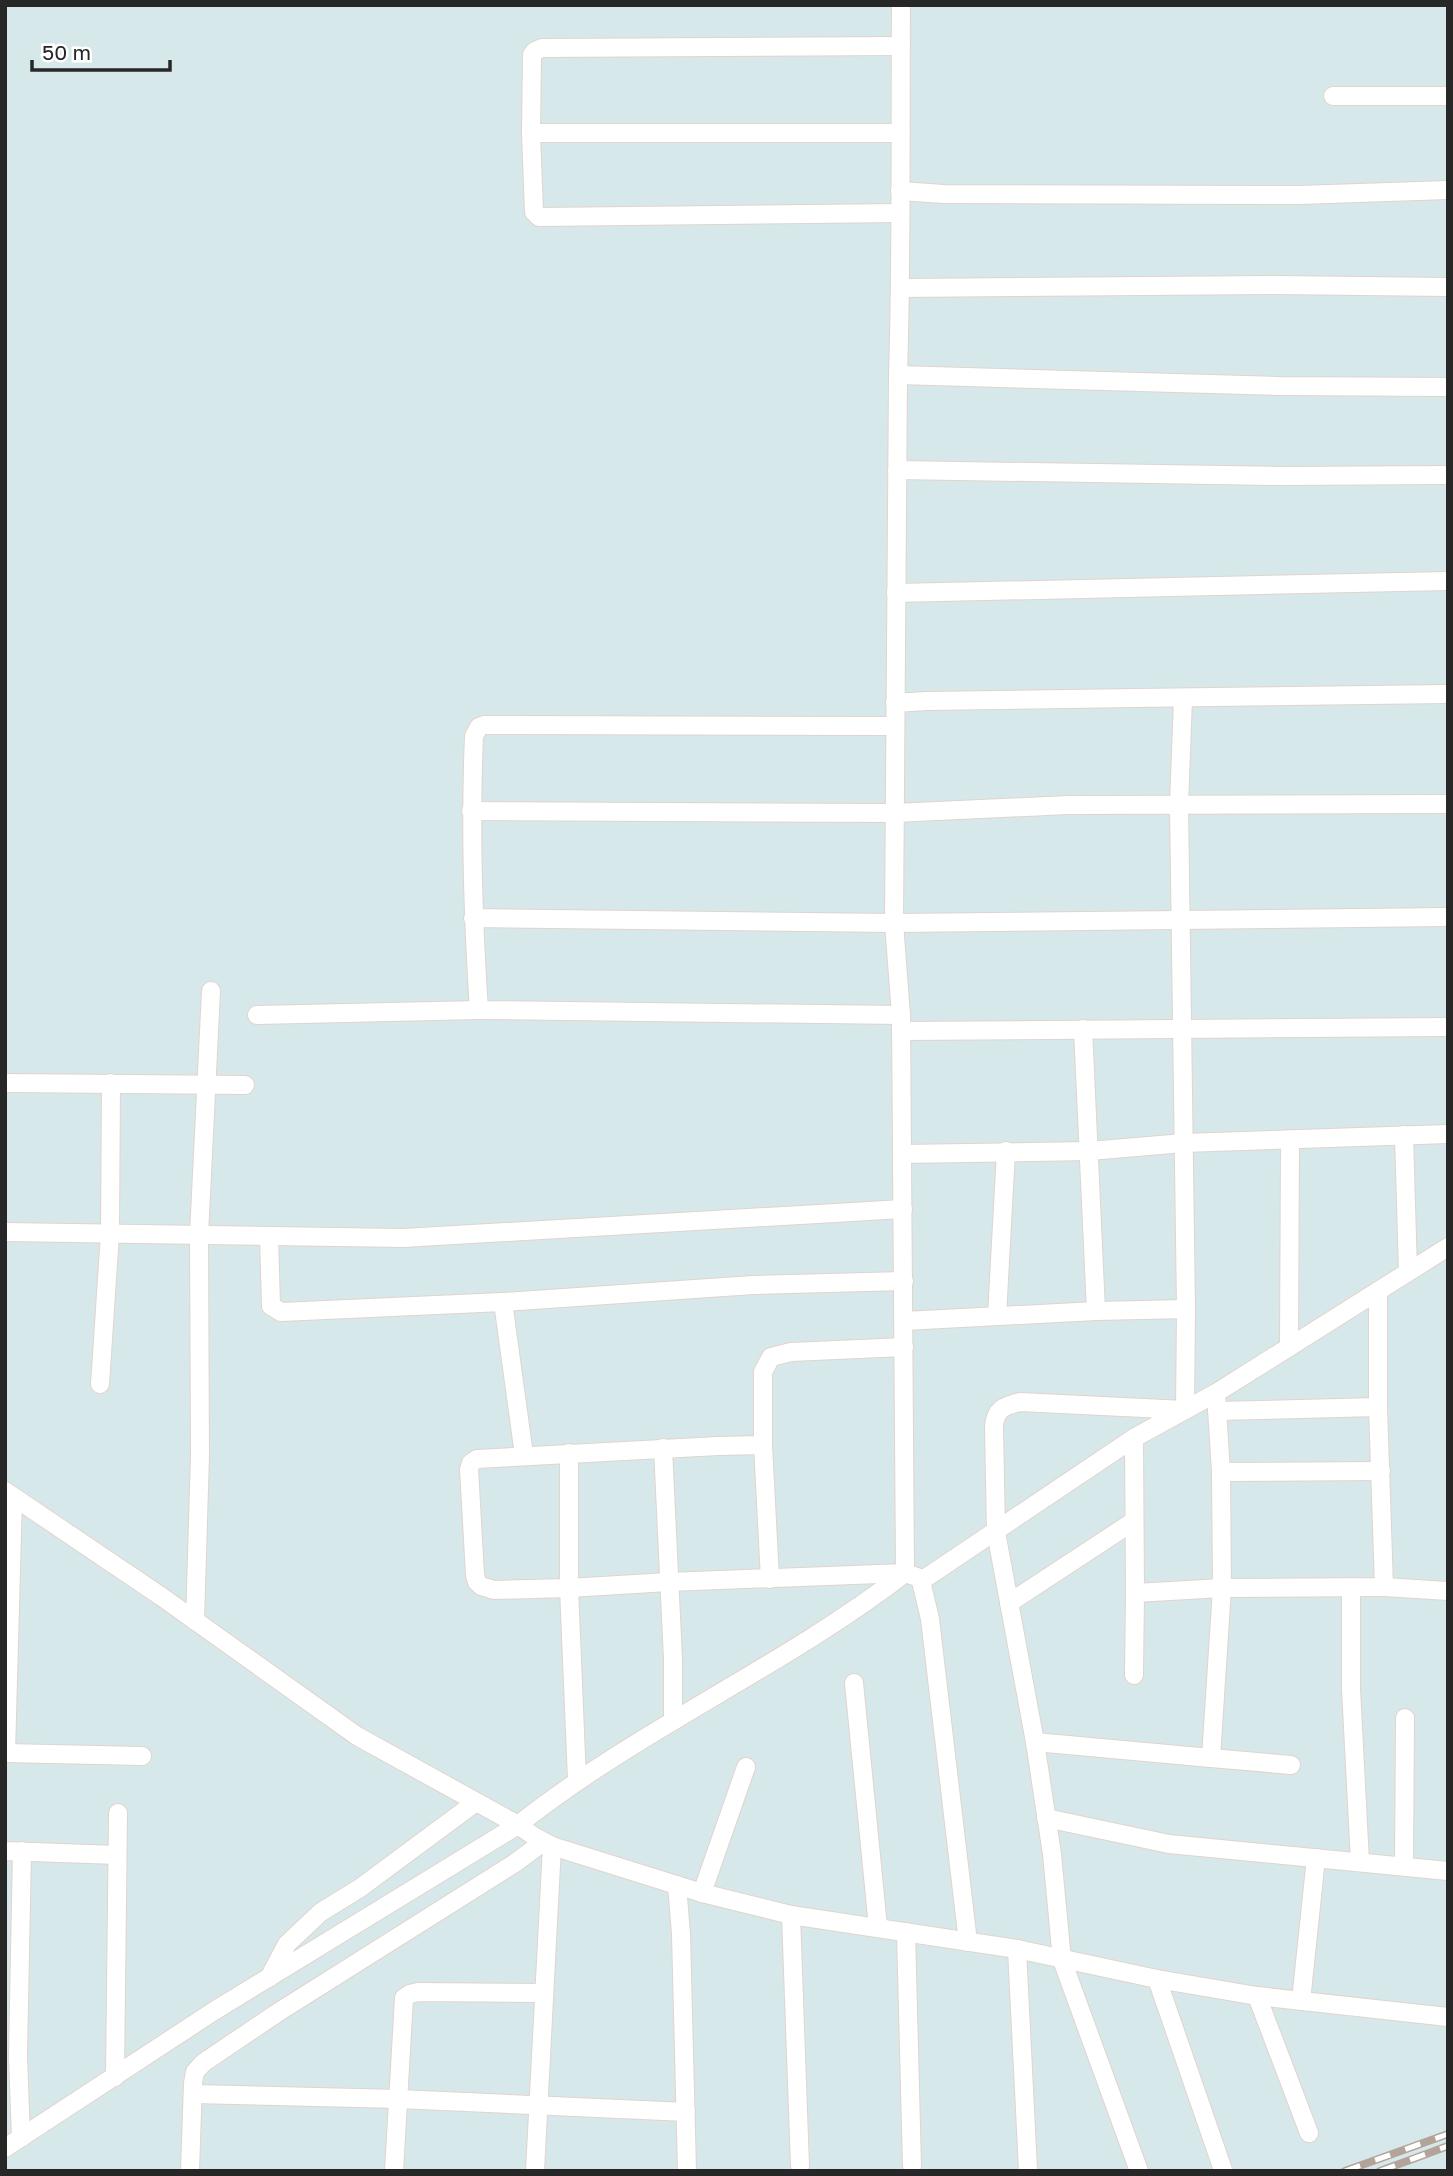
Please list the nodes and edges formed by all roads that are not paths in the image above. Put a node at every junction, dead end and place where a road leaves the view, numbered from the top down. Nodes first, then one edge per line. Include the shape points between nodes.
1 (901, 5) edge
2 (901, 46) junction
3 (1333, 96) dead end
4 (1448, 96) edge
5 (531, 133) junction
6 (900, 133) junction
7 (1448, 190) edge
8 (900, 191) junction
9 (900, 212) junction
10 (1448, 287) edge
11 (901, 288) junction
12 (898, 374) junction
13 (1448, 387) edge
14 (897, 470) junction
15 (1448, 475) edge
16 (1448, 581) edge
17 (896, 593) junction
18 (1448, 694) edge
19 (1183, 699) junction
20 (895, 703) junction
21 (895, 726) junction
22 (1448, 804) edge
23 (1179, 805) junction
24 (471, 811) junction
25 (894, 813) junction
26 (1448, 917) edge
27 (473, 918) junction
28 (1181, 920) junction
29 (894, 923) junction
30 (211, 991) dead end
31 (479, 1010) junction
32 (257, 1015) dead end
33 (901, 1023) junction
34 (1448, 1027) edge
35 (1183, 1028) junction
36 (1083, 1029) junction
37 (5, 1083) edge
38 (111, 1083) junction
39 (207, 1085) junction
40 (245, 1085) dead end
41 (1448, 1133) edge
42 (1405, 1135) junction
43 (1290, 1139) junction
44 (1184, 1143) junction
45 (1088, 1151) junction
46 (1006, 1152) junction
47 (902, 1154) junction
48 (903, 1209) junction
49 (5, 1232) edge
50 (110, 1234) junction
51 (199, 1235) junction
52 (269, 1236) junction
53 (1448, 1247) edge
54 (1408, 1272) junction
55 (904, 1281) junction
56 (1378, 1292) junction
57 (503, 1301) junction
58 (1186, 1309) junction
59 (1096, 1311) junction
60 (997, 1316) junction
61 (904, 1321) junction
62 (904, 1347) junction
63 (1289, 1348) junction
64 (100, 1384) dead end
65 (1216, 1402) junction
66 (1378, 1407) junction
67 (1185, 1410) junction
68 (1134, 1438) junction
69 (763, 1446) junction
70 (663, 1448) junction
71 (569, 1453) junction
72 (524, 1455) junction
73 (1381, 1471) junction
74 (1221, 1472) junction
75 (9, 1494) edge
76 (1134, 1521) junction
77 (996, 1532) junction
78 (913, 1577) junction
79 (770, 1579) junction
80 (668, 1582) junction
81 (1351, 1587) junction
82 (1384, 1587) junction
83 (569, 1588) junction
84 (1222, 1588) junction
85 (1448, 1591) edge
86 (1135, 1593) junction
87 (1009, 1603) junction
88 (195, 1621) junction
89 (1134, 1675) dead end
90 (854, 1683) dead end
91 (1405, 1718) dead end
92 (673, 1721) junction
93 (1035, 1742) junction
94 (6, 1753) edge
95 (142, 1756) dead end
96 (1211, 1758) junction
97 (1291, 1765) dead end
98 (746, 1767) dead end
99 (577, 1780) junction
100 (477, 1802) junction
101 (118, 1813) dead end
102 (1046, 1818) junction
103 (534, 1836) junction
104 (14, 1851) edge
105 (117, 1855) junction
106 (1316, 1858) junction
107 (1360, 1862) junction
108 (1404, 1866) junction
109 (1448, 1871) edge
110 (677, 1885) junction
111 (702, 1893) junction
112 (791, 1914) junction
113 (878, 1927) junction
114 (906, 1932) junction
115 (968, 1942) junction
116 (1017, 1949) junction
117 (1062, 1960) junction
118 (269, 1978) junction
119 (1157, 1979) junction
120 (544, 1993) junction
121 (1257, 1996) junction
122 (1301, 2001) junction
123 (1448, 2017) edge
124 (115, 2077) junction
125 (192, 2094) junction
126 (399, 2099) junction
127 (539, 2104) junction
128 (686, 2112) junction
129 (1309, 2133) dead end
130 (13, 2143) edge
131 (800, 2166) dead end
132 (912, 2166) dead end
133 (1028, 2170) edge
134 (1223, 2170) edge
135 (190, 2171) edge
136 (394, 2171) edge
137 (536, 2171) edge
138 (687, 2171) edge
139 (1139, 2171) edge

1 - 2 street
2 - 5 street via 542,48 533,55
2 - 6 street
3 - 4 street
5 - 6 street
5 - 9 street via 534,212 540,217
6 - 8 street
7 - 8 street via 1299,195
8 - 9 street
9 - 11 street
10 - 11 street
11 - 12 street
12 - 13 street
12 - 14 street
14 - 15 street
14 - 17 street
16 - 17 street
17 - 20 street
18 - 19 street
19 - 20 street
19 - 23 street
20 - 21 street
21 - 24 street via 484,725 474,736
21 - 25 street
22 - 23 street
23 - 25 street
23 - 28 street
24 - 25 street
24 - 27 street
25 - 29 street
26 - 28 street
27 - 29 street
27 - 31 street
28 - 29 street
28 - 35 street
29 - 33 street
30 - 39 street
31 - 32 street
31 - 33 street
33 - 36 street
33 - 47 street
34 - 35 street
35 - 36 street
35 - 44 street
36 - 45 street
37 - 38 street
38 - 39 street
38 - 50 street
39 - 40 street
39 - 51 street
41 - 42 street
42 - 43 street
42 - 54 street
43 - 44 street
43 - 63 street
44 - 45 street
44 - 58 street
45 - 46 street
45 - 59 street
46 - 47 street
46 - 60 street
47 - 48 street
48 - 52 street via 403,1238
48 - 55 street
49 - 50 street
50 - 51 street
50 - 64 street
51 - 52 street
51 - 88 street
52 - 57 street via 271,1306 277,1311
53 - 54 street
54 - 56 street
55 - 57 street via 753,1285
55 - 61 street
56 - 63 street
56 - 66 street
57 - 72 street
58 - 59 street
58 - 67 street
59 - 60 street
60 - 61 street
61 - 62 street
62 - 69 street via 771,1357 763,1372
62 - 78 street
63 - 65 street
65 - 66 street
65 - 67 street
65 - 74 street
66 - 73 street
67 - 68 street
67 - 77 street via 1020,1402 1000,1408 994,1427
68 - 76 street
68 - 77 street
69 - 70 street
69 - 79 street
70 - 71 street
70 - 80 street
71 - 72 street
71 - 83 street
72 - 83 street via 483,1458 469,1469 477,1582 494,1590
73 - 74 street
73 - 82 street
74 - 84 street
75 - 88 street
75 - 94 street
76 - 86 street
76 - 87 street
77 - 78 street
77 - 87 street
78 - 79 street
78 - 92 street
78 - 115 street via 930,1619
79 - 80 street
80 - 83 street
80 - 92 street
81 - 82 street
81 - 84 street
81 - 107 street
82 - 85 street
83 - 99 street
84 - 86 street
84 - 96 street
86 - 89 street
87 - 93 street
88 - 100 street via 357,1736
90 - 113 street
91 - 108 street
92 - 99 street
93 - 96 street
93 - 102 street
94 - 95 street
96 - 97 street
98 - 111 street
99 - 103 street
100 - 103 street
100 - 118 street via 321,1912 287,1944
101 - 105 street
102 - 106 street via 1169,1844
102 - 117 street
103 - 110 street
103 - 118 street
103 - 120 street
103 - 125 street via 515,1863 203,2063 195,2072
104 - 105 street
104 - 130 street via 18,2056
105 - 124 street
106 - 107 street
106 - 122 street
107 - 108 street
108 - 109 street
110 - 111 street
110 - 128 street
111 - 112 street
112 - 113 street
112 - 131 street
113 - 114 street
114 - 115 street
114 - 132 street
115 - 116 street
116 - 117 street
116 - 133 street
117 - 119 street
117 - 139 street
118 - 124 street
119 - 121 street
119 - 134 street
120 - 126 street via 407,1995 402,2006
120 - 127 street
121 - 122 street
121 - 129 street
122 - 123 street
124 - 130 street
125 - 126 street
125 - 135 street
126 - 127 street
126 - 136 street
127 - 128 street
127 - 137 street
128 - 138 street

